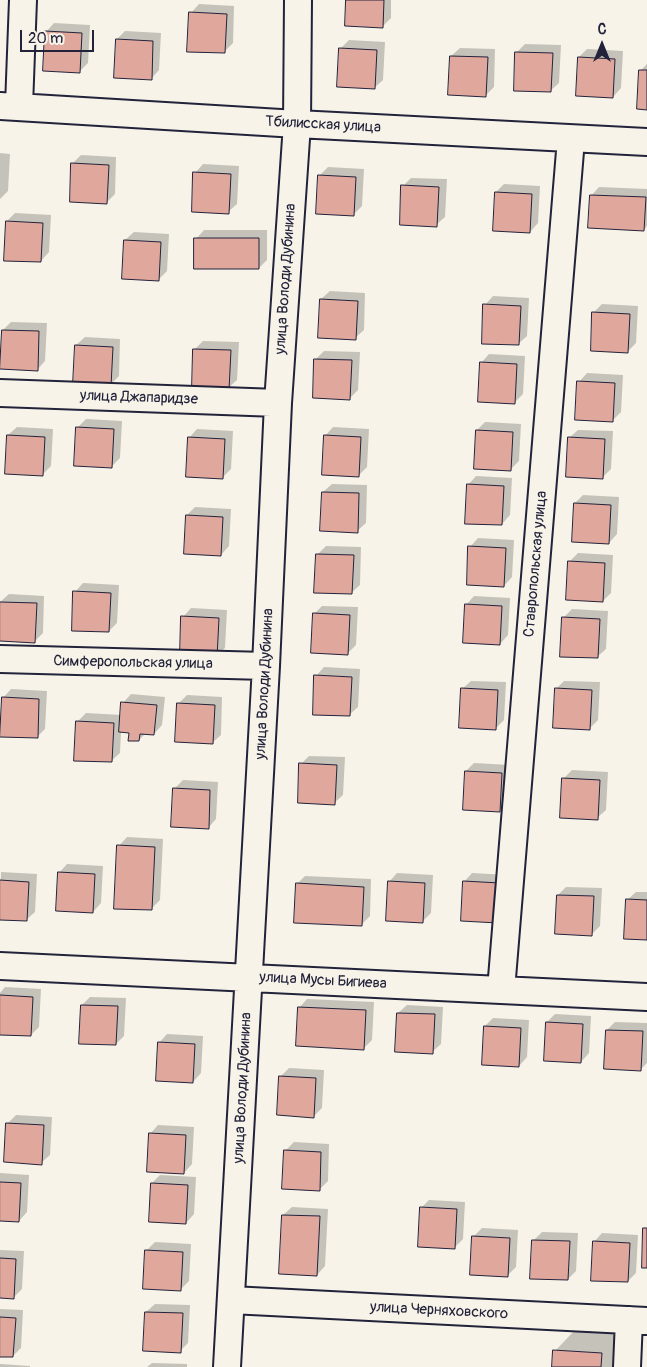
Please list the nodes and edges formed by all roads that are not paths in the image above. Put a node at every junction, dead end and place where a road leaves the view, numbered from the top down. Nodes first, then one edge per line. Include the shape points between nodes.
1 (23, 0) edge
2 (298, 0) edge
3 (9, 106) edge
4 (297, 124) junction
5 (571, 138) junction
6 (647, 142) edge
7 (0, 393) edge
8 (278, 403) junction
9 (0, 659) edge
10 (266, 666) junction
11 (0, 966) edge
12 (249, 978) junction
13 (501, 990) junction
14 (647, 997) edge
15 (231, 1300) junction
16 (638, 1321) edge
17 (228, 1367) edge
18 (627, 1367) edge

1 - 3 street
2 - 4 street, улица Володи Дубинина
3 - 4 street, Тбилисская улица
4 - 5 street, Тбилисская улица
4 - 8 street, улица Володи Дубинина
5 - 6 street, Тбилисская улица
5 - 13 street, Ставропольская улица
7 - 8 street, улица Джапаридзе
8 - 10 street, улица Володи Дубинина
9 - 10 street, Симферопольская улица
10 - 12 street, улица Володи Дубинина
11 - 12 street, улица Мусы Бигиева
12 - 13 street, улица Мусы Бигиева
12 - 15 street, улица Володи Дубинина
13 - 14 street, улица Мусы Бигиева
15 - 16 street, улица Черняховского
15 - 17 street, улица Володи Дубинина
16 - 18 street

